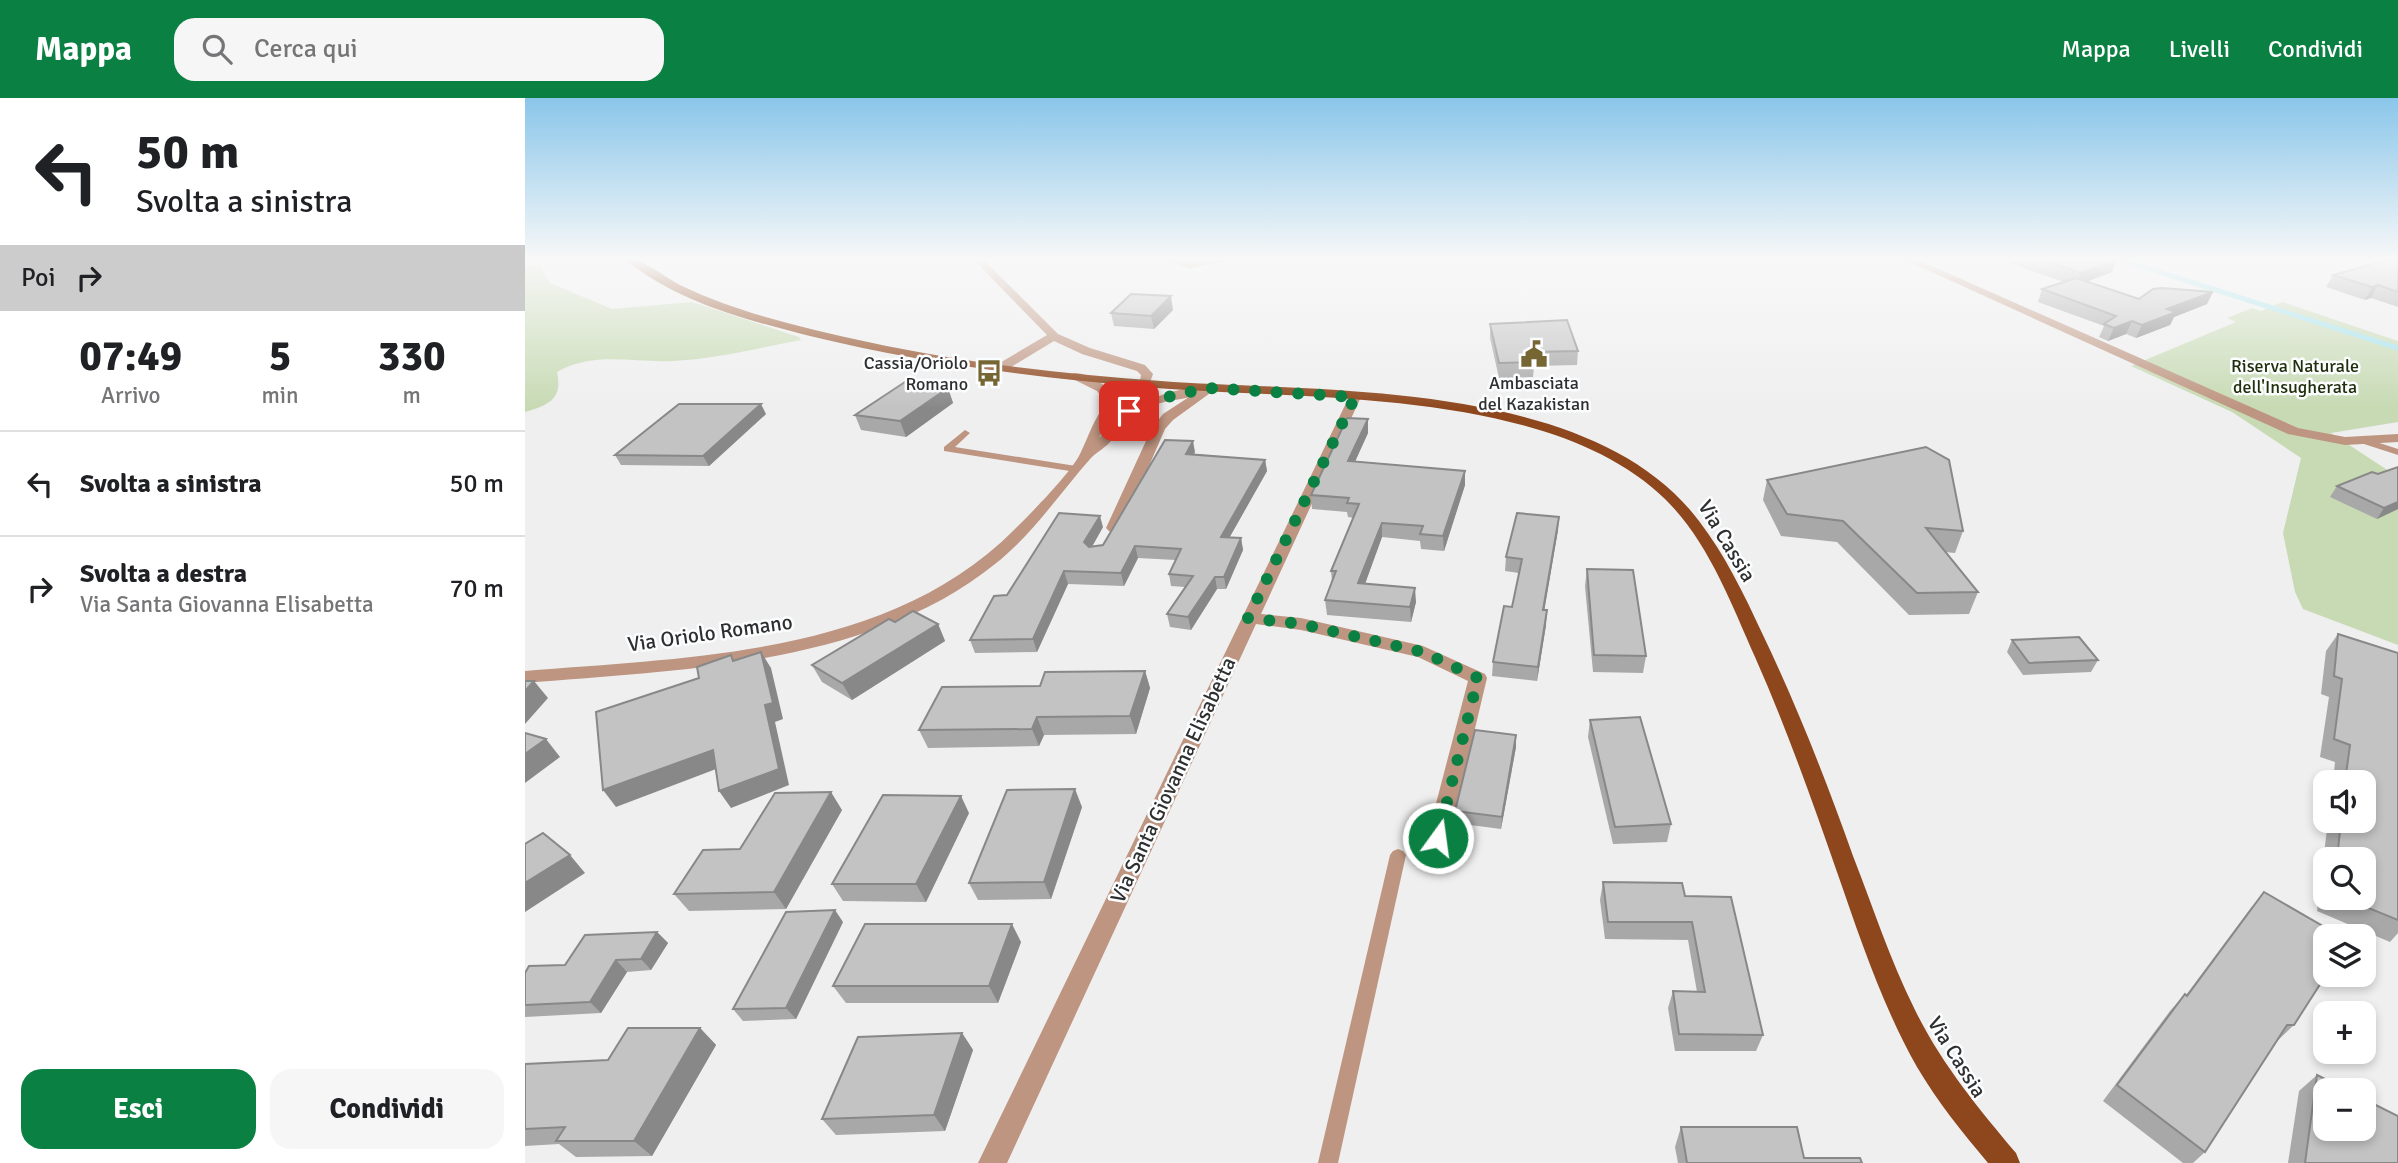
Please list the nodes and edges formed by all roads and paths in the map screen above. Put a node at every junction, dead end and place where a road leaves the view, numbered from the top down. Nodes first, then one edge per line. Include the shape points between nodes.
1 (731, 309) edge
2 (1027, 309) edge
3 (2019, 309) edge
4 (1054, 336) junction
5 (1002, 367) junction
6 (1077, 376) junction
7 (1146, 383) junction
8 (1209, 388) junction
9 (1355, 397) junction
10 (1114, 403) junction
11 (1129, 411) junction
12 (965, 433) dead end
13 (2398, 442) edge
14 (1087, 454) junction
15 (1076, 469) junction
16 (1104, 544) edge
17 (1248, 618) junction
18 (525, 677) edge
19 (1438, 838) dead end
20 (1398, 855) dead end
21 (992, 1163) edge
22 (1328, 1163) edge
23 (2006, 1163) edge

1 - 5 main road, Via Cassia via 886,350
2 - 4 street
3 - 13 street via 2284,428 2319,439
4 - 5 street
4 - 7 street via 1143,370
5 - 6 main road, Via Cassia
6 - 7 main road, Via Cassia
6 - 10 street via 1101,388
7 - 8 main road, Via Cassia
7 - 10 street, Via Oriolo Romano via 1131,388
7 - 11 street, Via Oriolo Romano
8 - 9 main road, Via Cassia
8 - 11 street
8 - 16 street via 1159,428 1122,515
9 - 17 street, Via Santa Giovanna Elisabetta
9 - 23 main road, Via Cassia via 1454,408 1571,436 1629,463 1675,502 1711,551 1781,695 1898,1002 1929,1062
10 - 14 street, Via Oriolo Romano via 1096,428
11 - 14 street, Via Oriolo Romano
12 - 15 lane via 947,449
14 - 15 street, Via Oriolo Romano
15 - 18 street, Via Oriolo Romano via 1033,520 977,570 878,620 752,655
17 - 19 street via 1301,624 1423,652 1478,678
17 - 21 street, Via Santa Giovanna Elisabetta
20 - 22 lane

